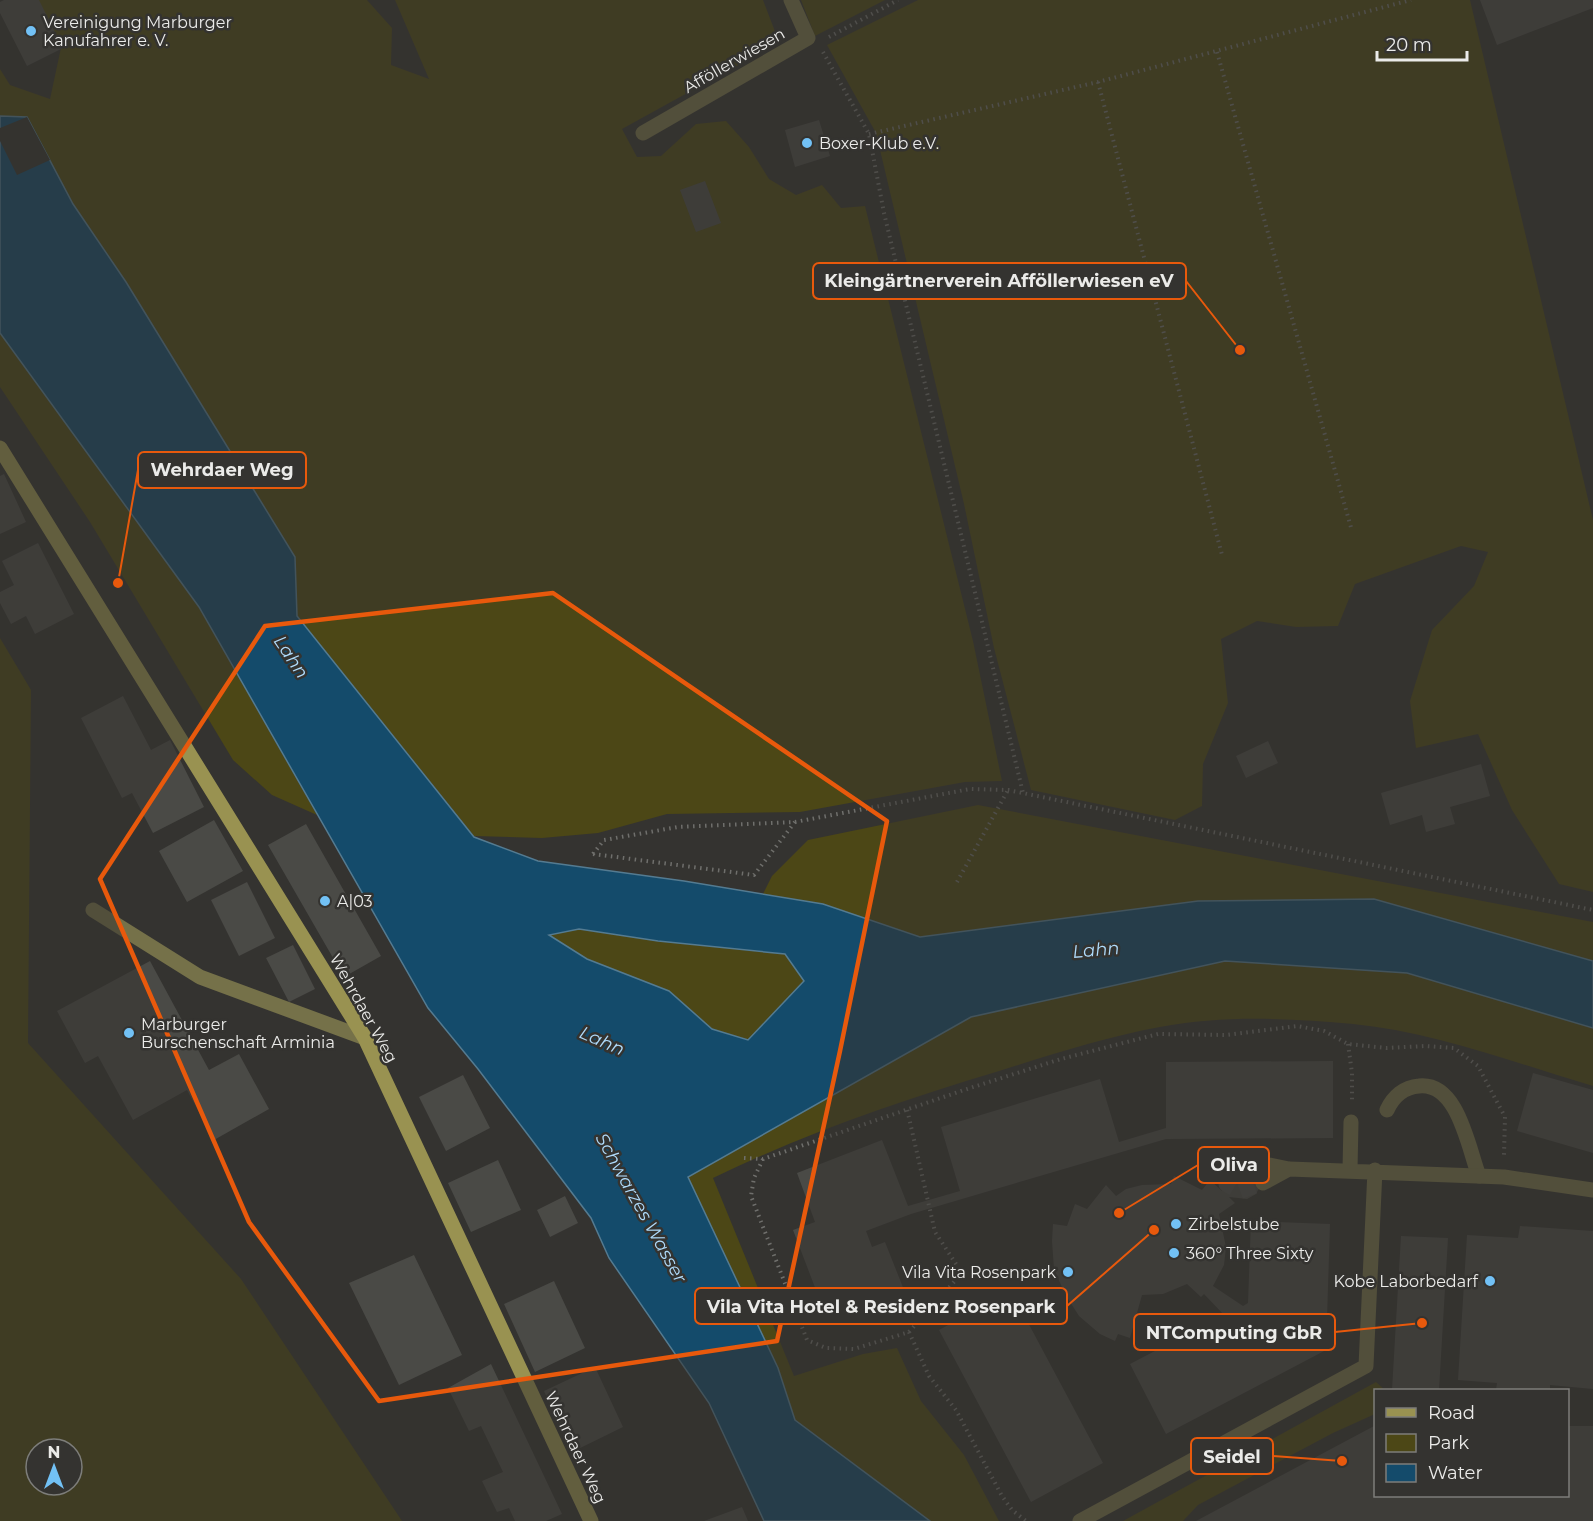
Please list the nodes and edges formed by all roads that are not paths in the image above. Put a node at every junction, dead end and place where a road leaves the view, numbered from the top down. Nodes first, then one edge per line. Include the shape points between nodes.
1 (791, 0) edge
2 (643, 134) dead end
3 (0, 448) edge
4 (93, 910) dead end
5 (364, 1038) junction
6 (1387, 1110) dead end
7 (1351, 1122) road end
8 (1259, 1162) tunnel mouth
9 (1288, 1169) junction
10 (1350, 1170) junction
11 (1375, 1170) junction
12 (1479, 1176) junction
13 (1263, 1182) tunnel mouth
14 (1593, 1190) edge
15 (591, 1521) edge
16 (1080, 1521) edge

1 - 2 street, Afföllerwiesen via 812,41
3 - 5 main road, Wehrdaer Weg
4 - 5 street via 200,978
5 - 15 main road, Wehrdaer Weg
6 - 12 street via 1398,1094 1413,1086 1428,1085 1442,1090 1452,1101
7 - 10 street
8 - 9 street
9 - 10 street
9 - 13 street
10 - 11 street
11 - 12 street
11 - 16 street via 1366,1366
12 - 14 street via 1504,1176

